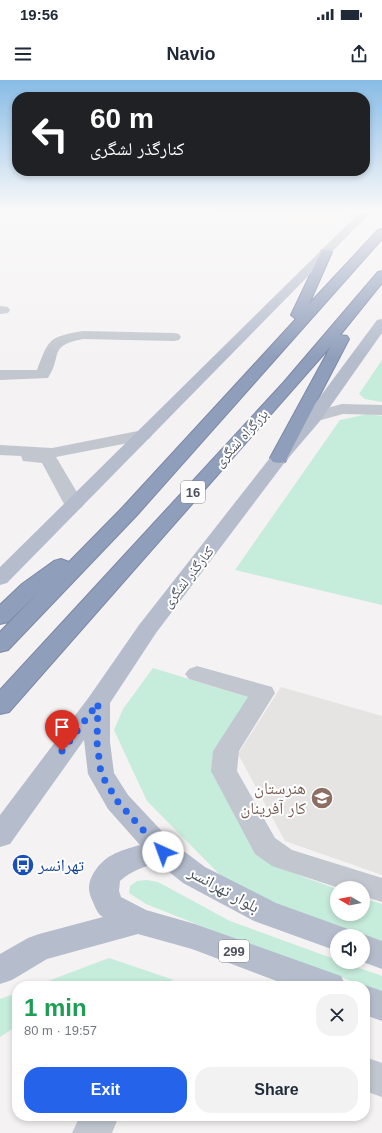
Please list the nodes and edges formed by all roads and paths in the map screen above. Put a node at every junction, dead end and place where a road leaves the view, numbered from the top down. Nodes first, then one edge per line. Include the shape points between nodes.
1 (318, 260) edge
2 (322, 260) edge
3 (356, 260) edge
4 (377, 282) edge
5 (382, 323) edge
6 (290, 332) junction
7 (174, 337) dead end
8 (0, 375) edge
9 (334, 390) junction
10 (382, 410) edge
11 (314, 417) junction
12 (143, 435) junction
13 (0, 450) edge
14 (0, 455) edge
15 (279, 458) junction
16 (74, 504) junction
17 (130, 511) junction
18 (0, 579) edge
19 (0, 617) edge
20 (0, 645) edge
21 (197, 674) dead end
22 (98, 703) junction
23 (0, 706) edge
24 (0, 836) edge
25 (163, 852) junction
26 (382, 890) edge
27 (138, 921) junction
28 (330, 935) edge
29 (370, 951) edge
30 (382, 955) edge
31 (0, 970) edge
32 (315, 981) edge
33 (370, 1002) edge
34 (382, 1006) edge
35 (370, 1076) edge
36 (382, 1080) edge
37 (98, 1121) edge
38 (91, 1133) edge

1 - 12 main road
2 - 6 highway
3 - 6 highway, 16
4 - 15 highway via 322,374
4 - 23 highway, بزرگراه لشگری / 16 via 233,448
5 - 9 main road, کنارگذر لشگری
6 - 17 highway, 16
7 - 8 street via 83,335 66,338 53,346 43,374
9 - 10 street via 346,400
9 - 11 main road, کنارگذر لشگری
10 - 11 street via 342,409
11 - 15 main road, کنارگذر لشگری
12 - 13 street via 52,453
12 - 16 main road
14 - 16 street via 48,458
15 - 22 main road, کنارگذر لشگری via 147,630
16 - 18 main road
17 - 19 highway via 30,589
17 - 20 highway, 16
21 - 26 street via 263,693 226,751 224,771 265,846 282,858
22 - 24 main road, کنارگذر لشگری
22 - 25 main road, بلوار تهرانسر via 97,742 101,774 118,802
25 - 27 main road via 133,858 111,870 106,880 104,891 110,906
25 - 28 main road, بلوار تهرانسر via 194,875 265,912
27 - 31 main road via 39,948
27 - 32 main road, 299 via 194,937
29 - 30 main road
33 - 34 main road
35 - 36 street
37 - 38 street

